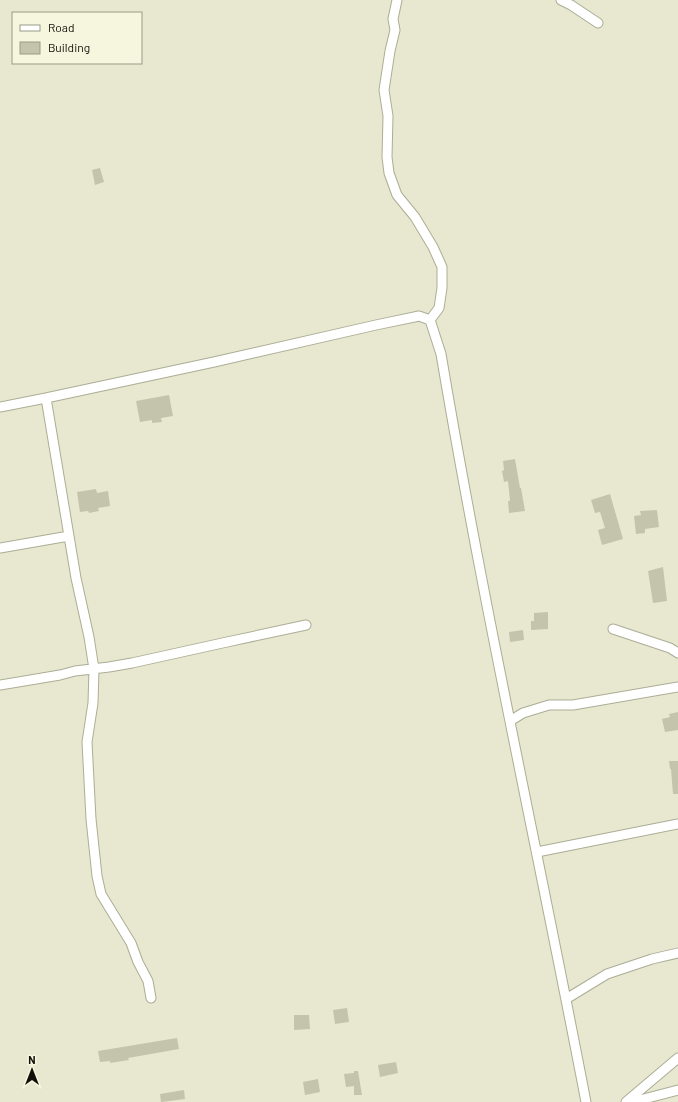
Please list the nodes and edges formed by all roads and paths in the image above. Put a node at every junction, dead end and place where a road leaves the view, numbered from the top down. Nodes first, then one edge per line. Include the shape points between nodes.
1 (397, 0) edge
2 (561, 0) edge
3 (598, 23) dead end
4 (430, 320) junction
5 (46, 398) junction
6 (0, 407) edge
7 (69, 536) junction
8 (0, 548) edge
9 (306, 625) dead end
10 (614, 629) dead end
11 (678, 652) edge
12 (94, 669) junction
13 (0, 684) edge
14 (678, 687) edge
15 (510, 721) junction
16 (678, 824) edge
17 (537, 852) junction
18 (678, 953) edge
19 (151, 998) dead end
20 (566, 998) junction
21 (678, 1058) edge
22 (678, 1090) edge
23 (586, 1102) edge
24 (626, 1102) edge
25 (632, 1102) edge

1 - 4 street via 393,19 395,30 384,90 388,116 387,157 389,174 397,195 415,217 442,267 439,308
2 - 3 street
4 - 5 street via 419,316
4 - 15 street via 441,354
5 - 6 street
5 - 7 street
7 - 8 street
7 - 12 street
9 - 12 street via 164,657
10 - 11 street
12 - 13 street
12 - 19 street via 93,703 87,742 97,876 102,894 131,943 148,981
14 - 15 street via 573,706 549,705 522,713
15 - 17 street
16 - 17 street
17 - 20 street
18 - 20 street via 607,974
20 - 23 street
21 - 24 street
22 - 25 street

